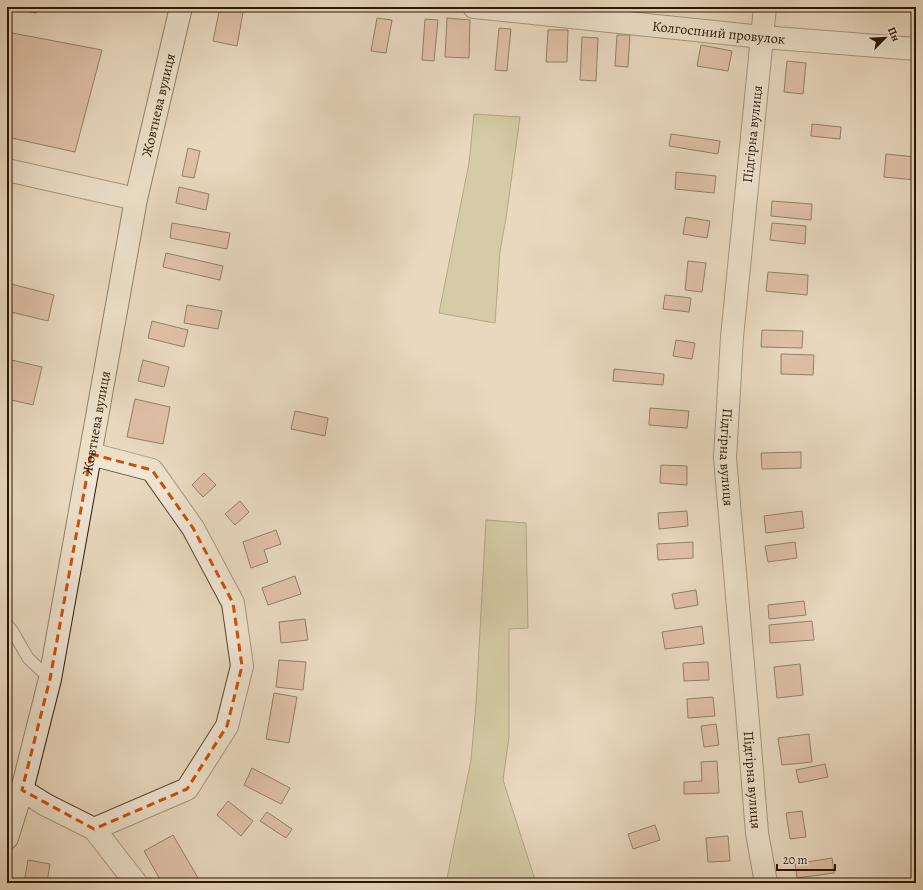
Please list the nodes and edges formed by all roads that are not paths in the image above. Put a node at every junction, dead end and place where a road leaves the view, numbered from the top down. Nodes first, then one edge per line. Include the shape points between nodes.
1 (181, 7) edge
2 (474, 7) edge
3 (765, 7) edge
4 (762, 36) junction
5 (916, 49) edge
6 (7, 170) edge
7 (136, 200) junction
8 (91, 454) junction
9 (7, 624) edge
10 (50, 679) junction
11 (22, 790) junction
12 (94, 829) junction
13 (7, 838) edge
14 (136, 883) edge
15 (766, 883) edge

1 - 7 street, Жовтнева вулиця
2 - 4 street, Колгоспний провулок
3 - 4 street, Підгірна вулиця
4 - 5 street, Колгоспний провулок
4 - 15 street, Підгірна вулиця via 732,338 725,458 757,833
6 - 7 street
7 - 8 street, Жовтнева вулиця
8 - 10 street, Жовтнева вулиця
8 - 12 street via 152,470 193,528 233,603 242,666 227,726 187,789
9 - 10 lane via 28,658
10 - 11 street, Жовтнева вулиця
11 - 12 street
11 - 13 street, Жовтнева вулиця
12 - 14 street

